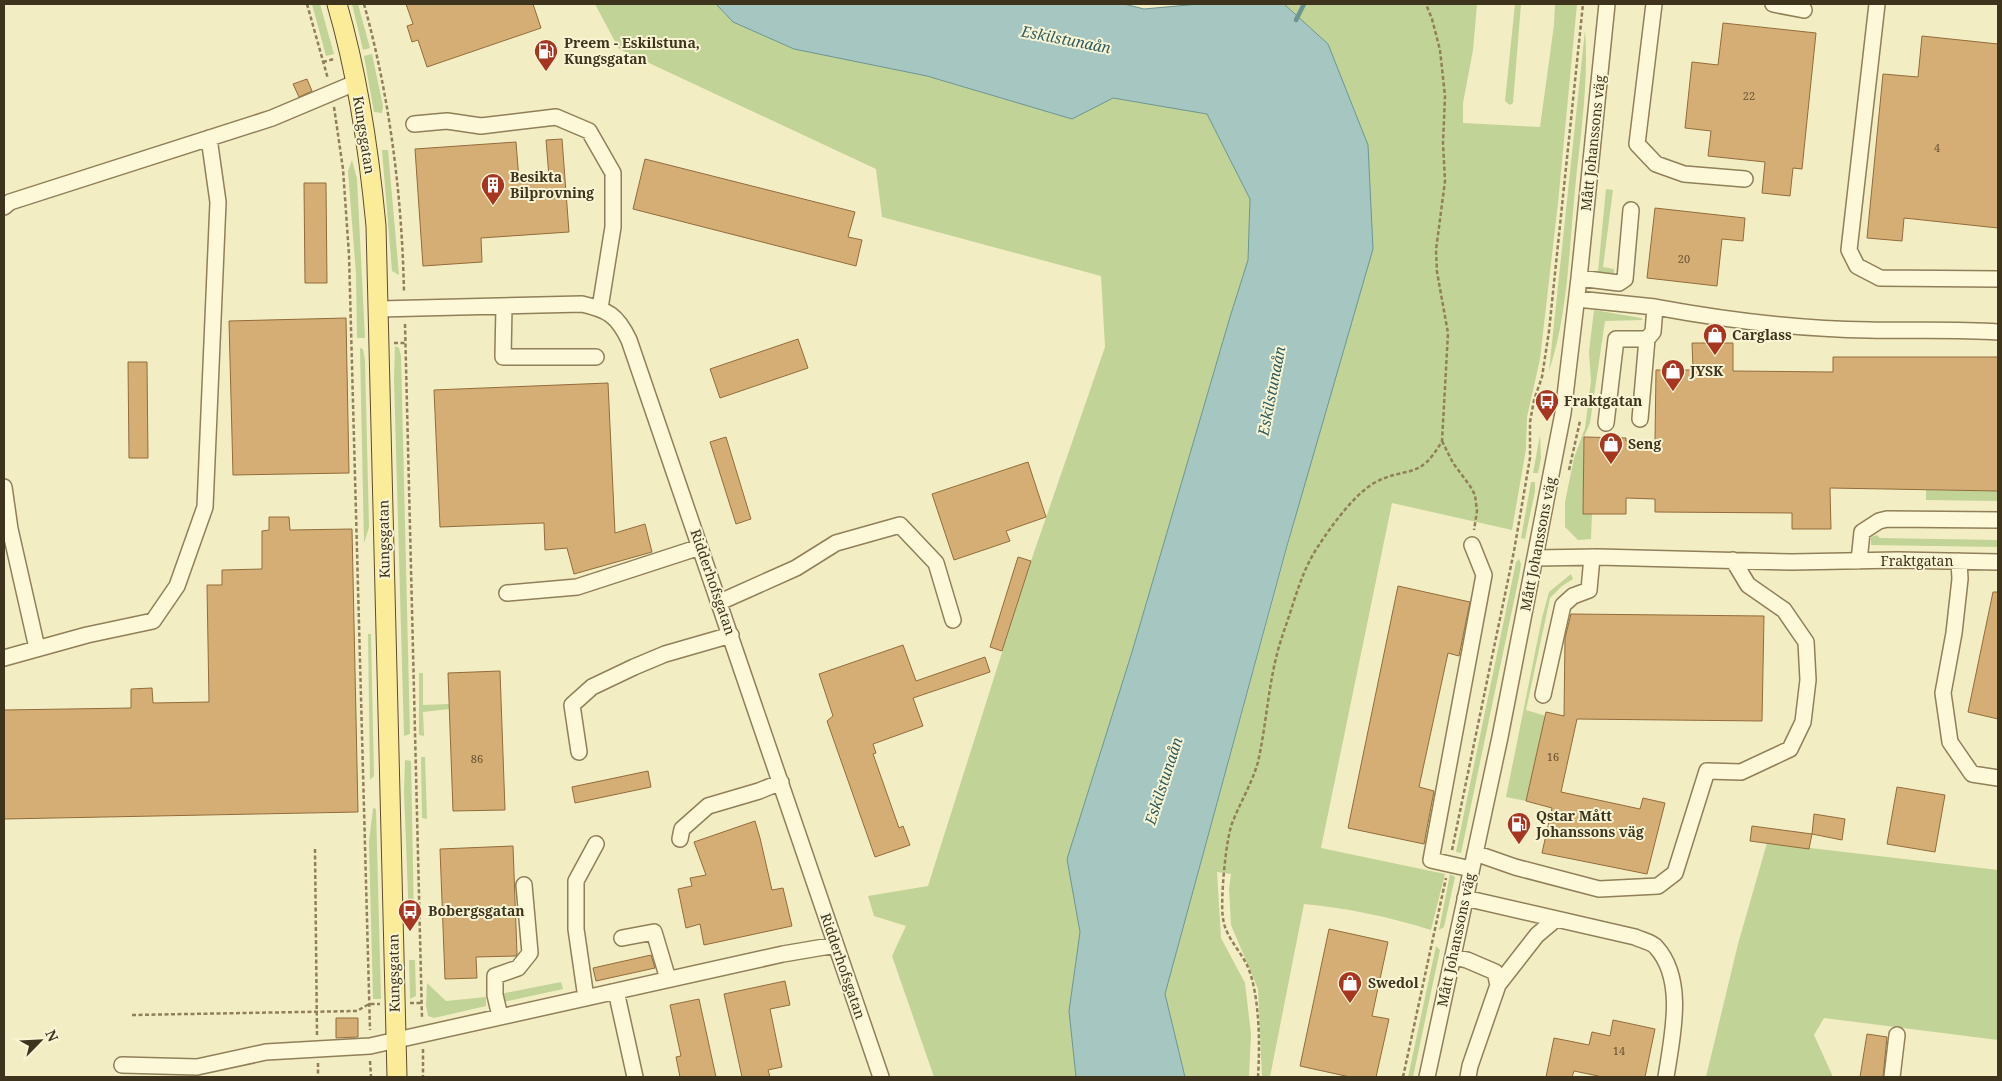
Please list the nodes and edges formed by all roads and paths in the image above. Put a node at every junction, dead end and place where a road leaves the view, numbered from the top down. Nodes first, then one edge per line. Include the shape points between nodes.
1 (307, 4) edge
2 (336, 4) edge
3 (364, 4) edge
4 (1426, 4) edge
5 (1583, 4) edge
6 (1607, 4) edge
7 (1654, 4) edge
8 (1773, 4) edge
9 (1877, 4) edge
10 (1804, 10) dead end
11 (356, 83) junction
12 (331, 92) junction
13 (414, 124) dead end
14 (209, 138) junction
15 (1745, 179) dead end
16 (4, 207) edge
17 (1631, 210) dead end
18 (1579, 278) junction
19 (1998, 279) edge
20 (1577, 299) junction
21 (504, 306) junction
22 (1655, 307) junction
23 (600, 308) junction
24 (379, 309) junction
25 (405, 309) junction
26 (1998, 332) edge
27 (1647, 339) junction
28 (596, 357) dead end
29 (1640, 419) dead end
30 (1606, 423) dead end
31 (1442, 441) junction
32 (4, 487) edge
33 (1998, 520) edge
34 (1472, 545) joint
35 (700, 547) junction
36 (1592, 557) junction
37 (1535, 558) junction
38 (1733, 560) junction
39 (1859, 561) junction
40 (1960, 561) junction
41 (1998, 562) edge
42 (507, 593) dead end
43 (720, 602) junction
44 (953, 620) dead end
45 (731, 635) junction
46 (37, 648) junction
47 (4, 658) edge
48 (1543, 695) dead end
49 (579, 752) dead end
50 (1998, 778) edge
51 (781, 782) junction
52 (680, 839) dead end
53 (596, 844) dead end
54 (315, 849) dead end
55 (1475, 853) junction
56 (1449, 864) junction
57 (1472, 869) junction
58 (524, 885) dead end
59 (1465, 898) junction
60 (1556, 919) junction
61 (622, 938) dead end
62 (836, 945) junction
63 (1453, 957) junction
64 (668, 980) junction
65 (1498, 985) junction
66 (616, 991) junction
67 (586, 998) junction
68 (369, 1004) junction
69 (317, 1011) junction
70 (132, 1015) dead end
71 (500, 1016) junction
72 (422, 1033) junction
73 (1897, 1035) dead end
74 (396, 1039) junction
75 (370, 1046) junction
76 (318, 1049) junction
77 (122, 1065) dead end
78 (318, 1077) edge
79 (371, 1077) edge
80 (397, 1077) edge
81 (424, 1077) edge
82 (635, 1077) edge
83 (882, 1077) edge
84 (1258, 1077) edge
85 (1403, 1077) edge
86 (1427, 1077) edge
87 (1468, 1077) edge
88 (1666, 1077) edge
89 (1892, 1077) edge

1 - 12 path
2 - 11 main road, Kungsgatan
3 - 25 path via 393,148
4 - 31 path via 1440,50 1445,96 1442,143 1445,181 1436,250 1448,333
5 - 56 path via 1550,322 1542,377 1530,422 1530,458 1505,598
6 - 18 street, Mått Johanssons väg
7 - 15 street via 1637,144 1656,164 1684,174
8 - 10 street
9 - 19 street via 1849,250 1857,266 1880,278
11 - 12 street
11 - 24 main road, Kungsgatan via 371,172
12 - 14 street via 272,118
12 - 68 path via 339,131 349,255
13 - 23 street via 447,121 481,126 556,117 588,131 613,173 613,227
14 - 16 street via 10,202
14 - 46 street via 218,202 205,507 177,586 153,621
17 - 18 street via 1625,279 1619,283
18 - 20 street, Mått Johanssons väg
20 - 22 street
20 - 37 street, Mått Johanssons väg via 1563,413
21 - 23 street, Ridderhofsgatan via 582,304
21 - 25 street, Ridderhofsgatan
21 - 28 street via 503,357
22 - 26 street via 1787,326
22 - 27 street via 1653,332
23 - 35 street, Ridderhofsgatan via 614,316 629,340
24 - 25 street, Ridderhofsgatan
24 - 74 main road, Kungsgatan
25 - 72 path
27 - 29 street
27 - 30 street via 1616,339
31 - 34 path via 1475,495 1477,511
31 - 84 path via 1425,465 1372,484 1352,503 1319,545 1304,572 1277,654 1258,763 1228,837 1222,896 1226,932 1247,966 1256,1006
32 - 46 street via 10,530
33 - 39 street via 1879,521 1862,532
34 - 56 street via 1484,575 1430,860
35 - 42 street via 577,587
35 - 43 street, Ridderhofsgatan
36 - 37 street, Fraktgatan
36 - 38 street, Fraktgatan
36 - 48 street via 1589,590 1573,596 1563,605
37 - 55 street, Mått Johanssons väg
38 - 39 street, Fraktgatan
38 - 55 street via 1748,585 1784,610 1806,642 1808,680 1804,722 1790,749 1741,772 1707,771 1675,873 1658,886 1599,889
39 - 40 street, Fraktgatan
40 - 41 street, Fraktgatan
40 - 50 street via 1954,633 1943,693 1950,742 1972,774
43 - 44 street via 796,568 836,543 900,525 936,563
43 - 45 street, Ridderhofsgatan
45 - 49 street via 665,654 592,688 572,705
45 - 51 street, Ridderhofsgatan
46 - 47 street
51 - 52 street via 708,806 682,829
51 - 62 street, Ridderhofsgatan
53 - 67 street via 576,881 576,929
54 - 69 path
55 - 57 street, Mått Johanssons väg
56 - 57 street
56 - 85 path
57 - 59 street, Mått Johanssons väg
58 - 71 street via 530,953 518,968 496,976 495,995
59 - 60 street
59 - 63 street, Mått Johanssons väg
60 - 65 street via 1537,935
60 - 88 street via 1635,937 1655,945 1671,970 1675,1012
61 - 64 street via 654,932
62 - 64 street
62 - 83 street, Ridderhofsgatan
63 - 65 street via 1495,972
63 - 86 street, Mått Johanssons väg
64 - 66 street
65 - 87 street
66 - 67 street
66 - 82 street
67 - 71 street
68 - 69 path via 357,1010
68 - 75 path
69 - 70 path
69 - 76 path
71 - 72 street
72 - 74 street
72 - 81 path
73 - 89 street
74 - 75 street
74 - 80 main road, Kungsgatan
75 - 76 street
75 - 79 path
76 - 77 street via 266,1052 197,1067
76 - 78 path

